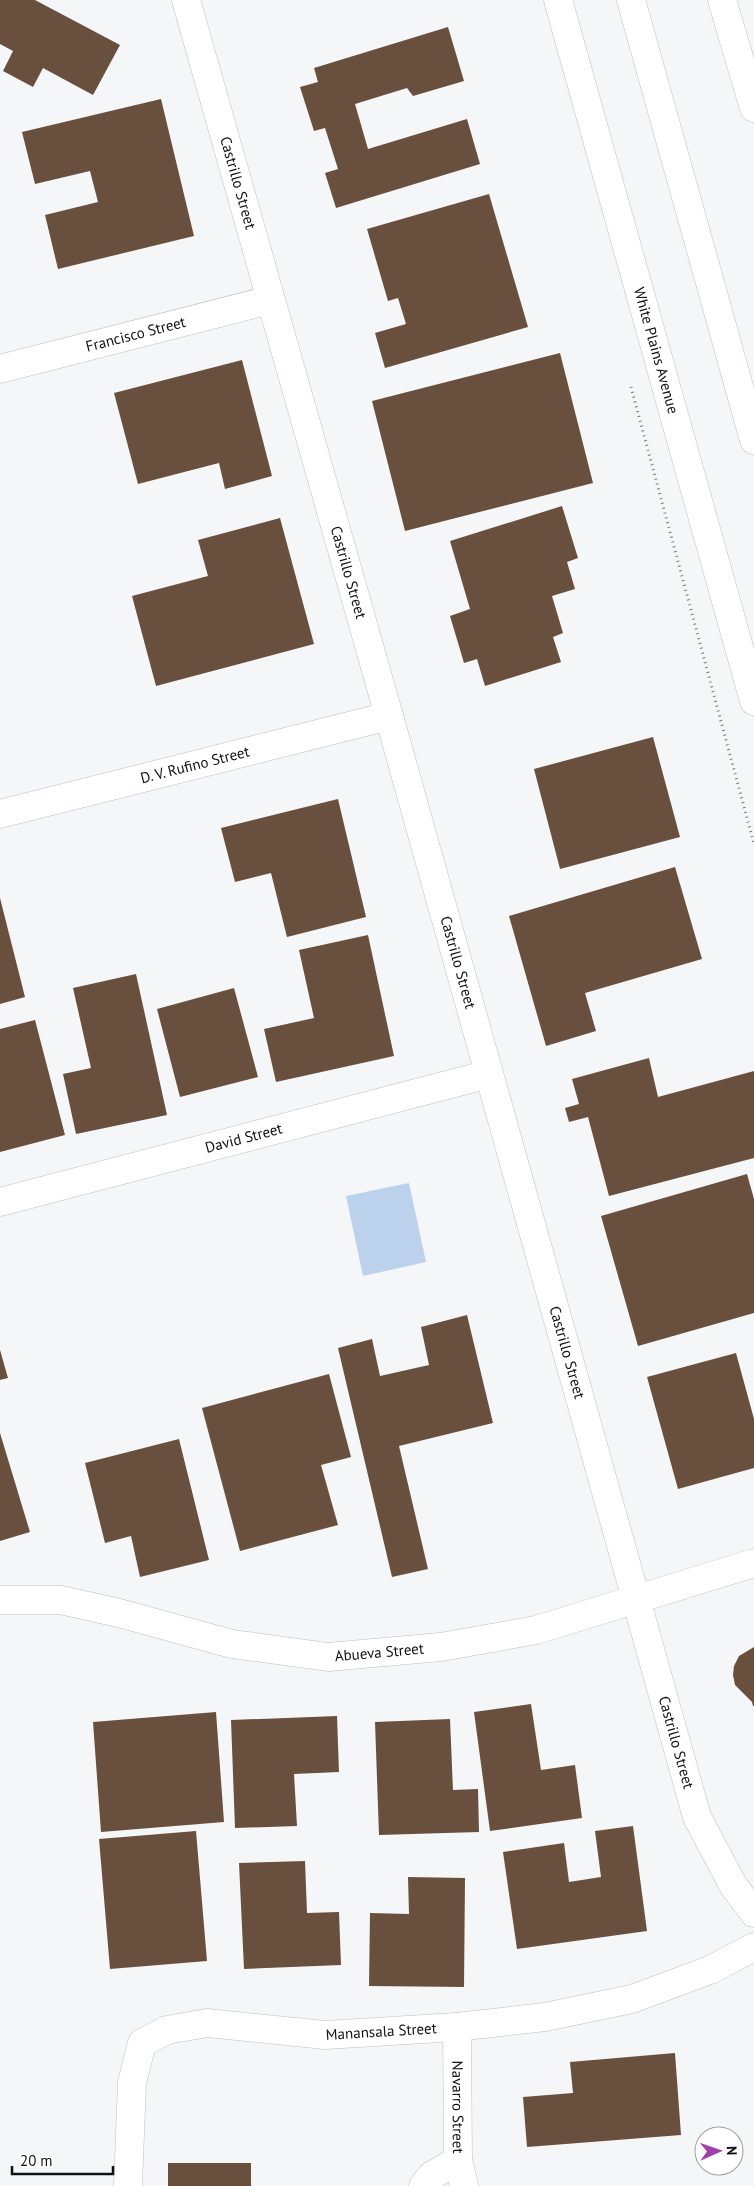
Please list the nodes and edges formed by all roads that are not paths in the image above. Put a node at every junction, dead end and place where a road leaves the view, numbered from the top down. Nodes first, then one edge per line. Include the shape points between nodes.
1 (186, 0) edge
2 (558, 0) edge
3 (631, 0) edge
4 (722, 0) edge
5 (740, 0) edge
6 (741, 63) junction
7 (754, 108) edge
8 (270, 300) junction
9 (0, 369) edge
10 (754, 440) edge
11 (754, 701) edge
12 (389, 716) junction
13 (0, 814) edge
14 (489, 1074) junction
15 (0, 1202) edge
16 (754, 1563) edge
17 (637, 1599) junction
18 (0, 1600) edge
19 (754, 1913) edge
20 (754, 1947) edge
21 (457, 2027) junction
22 (461, 2173) edge
23 (128, 2186) edge
24 (422, 2186) edge

1 - 8 street, Castrillo Street
2 - 11 street, White Plains Avenue
3 - 10 street
4 - 6 street
5 - 6 street
6 - 7 street
8 - 9 street, Francisco Street
8 - 12 street, Castrillo Street
12 - 13 street, D. V. Rufino Street
12 - 14 street, Castrillo Street
14 - 15 street, David Street
14 - 17 street, Castrillo Street
16 - 17 street, Abueva Street
17 - 18 street, Abueva Street via 536,1630 441,1647 328,1657 232,1644 119,1612 61,1600
17 - 19 street, Castrillo Street via 697,1817 733,1885
20 - 21 street, Manansala Street via 710,1970 632,1998 545,2017
21 - 22 street, Navarro Street
21 - 23 street, Manansala Street via 325,2035 207,2023 167,2030 142,2042 132,2083
22 - 24 street via 431,2176

